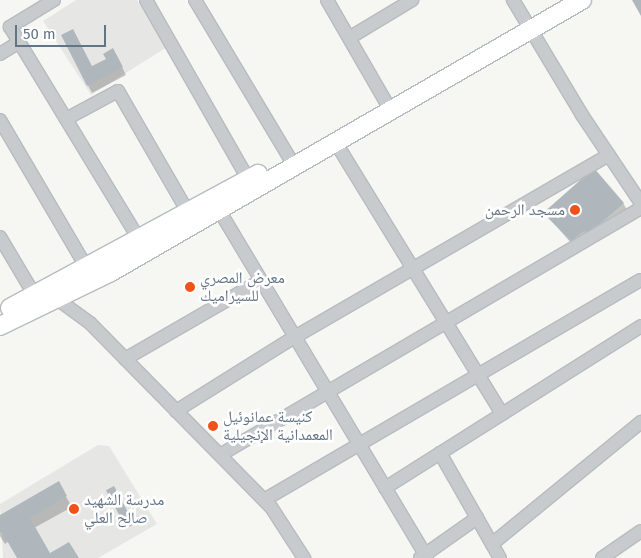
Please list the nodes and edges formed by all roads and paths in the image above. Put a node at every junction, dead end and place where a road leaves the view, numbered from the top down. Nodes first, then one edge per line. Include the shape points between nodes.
1 (52, 0) edge
2 (146, 0) edge
3 (195, 0) edge
4 (327, 0) edge
5 (412, 0) edge
6 (513, 0) edge
7 (565, 0) edge
8 (582, 0) edge
9 (529, 26) junction
10 (349, 38) junction
11 (20, 42) junction
12 (0, 54) edge
13 (386, 102) junction
14 (66, 118) junction
15 (0, 120) edge
16 (336, 143) junction
17 (609, 155) junction
18 (289, 156) junction
19 (248, 179) junction
20 (641, 203) edge
21 (641, 208) edge
22 (219, 210) junction
23 (188, 212) junction
24 (0, 237) edge
25 (139, 239) junction
26 (87, 268) junction
27 (412, 271) junction
28 (260, 280) junction
29 (641, 280) edge
30 (35, 296) junction
31 (57, 299) junction
32 (0, 314) edge
33 (446, 323) junction
34 (0, 326) edge
35 (639, 330) edge
36 (293, 338) junction
37 (125, 359) junction
38 (478, 376) junction
39 (326, 392) junction
40 (176, 411) junction
41 (502, 414) junction
42 (641, 422) edge
43 (358, 446) junction
44 (440, 453) junction
45 (220, 455) junction
46 (385, 488) junction
47 (264, 500) junction
48 (477, 518) junction
49 (641, 531) edge
50 (492, 544) junction
51 (424, 557) edge
52 (304, 558) edge
53 (500, 558) edge
54 (602, 558) edge

1 - 11 street via 10,27
2 - 19 street
3 - 18 street
4 - 10 street
5 - 10 street
6 - 9 street
7 - 9 main road
8 - 9 main road
9 - 13 main road
9 - 16 main road
9 - 17 street
10 - 13 street
11 - 12 street
11 - 14 street
13 - 18 main road
14 - 23 street via 118,91
14 - 25 street
15 - 26 street
16 - 22 main road
16 - 27 street
17 - 20 street
17 - 27 street
18 - 19 main road
19 - 23 main road
21 - 33 street
22 - 28 street
22 - 31 main road
23 - 25 main road
24 - 30 street
25 - 26 main road
26 - 30 main road
27 - 33 street
27 - 36 street
28 - 36 street
28 - 37 street
29 - 38 street
30 - 32 main road
31 - 34 main road
31 - 37 street via 90,323
33 - 38 street
33 - 39 street
35 - 41 street
36 - 39 street
36 - 40 street
37 - 40 street
38 - 41 street
38 - 43 street
39 - 43 street
39 - 45 street
40 - 45 street
41 - 44 street
42 - 50 street
43 - 46 street
43 - 47 street
44 - 46 street
44 - 48 street
45 - 47 street
46 - 51 street
47 - 52 street
48 - 50 street
48 - 51 street
49 - 54 street
50 - 53 street

